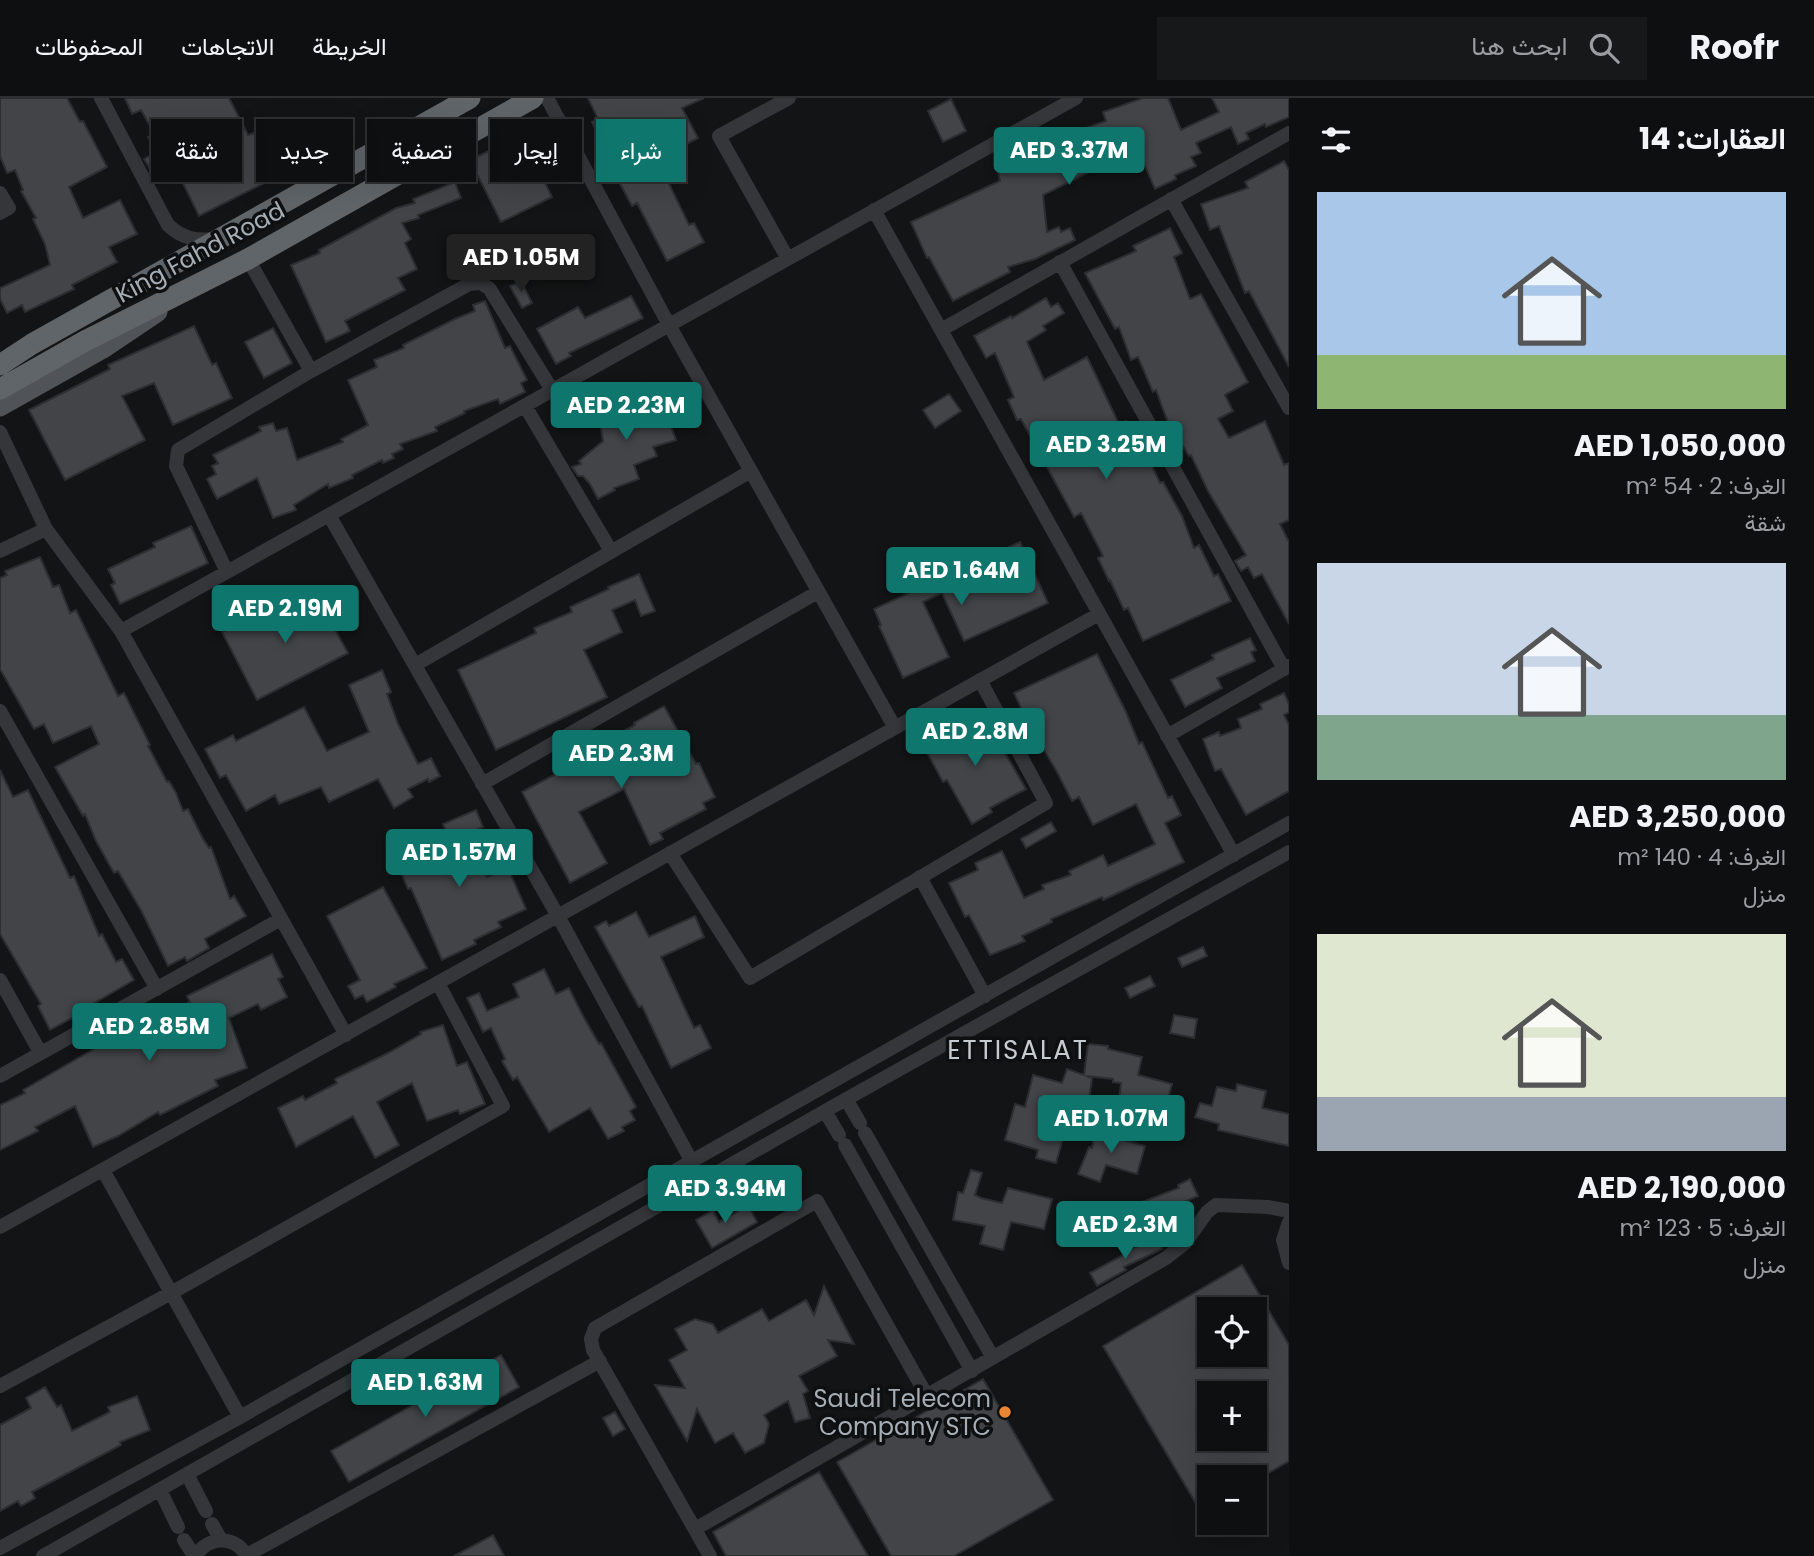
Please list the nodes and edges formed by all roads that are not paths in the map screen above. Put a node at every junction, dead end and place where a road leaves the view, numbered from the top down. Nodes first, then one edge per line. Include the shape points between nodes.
1 (101, 98) edge
2 (470, 98) edge
3 (533, 98) edge
4 (547, 98) edge
5 (789, 98) edge
6 (1076, 98) edge
7 (1289, 133) edge
8 (0, 192) edge
9 (1171, 200) junction
10 (874, 210) junction
11 (0, 213) edge
12 (222, 238) junction
13 (248, 259) junction
14 (788, 259) junction
15 (1060, 262) junction
16 (198, 286) junction
17 (669, 325) junction
18 (941, 330) junction
19 (32, 344) junction
20 (0, 359) edge
21 (0, 365) edge
22 (311, 371) junction
23 (0, 389) edge
24 (552, 390) junction
25 (525, 405) junction
26 (0, 407) edge
27 (1289, 408) edge
28 (0, 432) edge
29 (751, 471) junction
30 (329, 515) junction
31 (46, 529) junction
32 (0, 551) edge
33 (611, 551) junction
34 (227, 572) junction
35 (818, 592) junction
36 (1099, 614) junction
37 (121, 631) junction
38 (415, 665) junction
39 (1287, 667) edge
40 (981, 680) junction
41 (0, 711) edge
42 (895, 728) junction
43 (1167, 736) junction
44 (482, 783) junction
45 (1289, 823) edge
46 (1289, 852) edge
47 (670, 853) junction
48 (1234, 855) junction
49 (920, 877) junction
50 (558, 916) junction
51 (281, 919) junction
52 (0, 980) edge
53 (438, 983) junction
54 (157, 989) junction
55 (985, 996) junction
56 (346, 1035) junction
57 (40, 1052) junction
58 (0, 1076) edge
59 (846, 1099) junction
60 (825, 1111) junction
61 (692, 1162) junction
62 (103, 1170) junction
63 (1289, 1211) edge
64 (1289, 1222) edge
65 (0, 1227) edge
66 (1289, 1263) edge
67 (172, 1293) junction
68 (993, 1358) junction
69 (600, 1361) junction
70 (972, 1371) junction
71 (0, 1386) edge
72 (928, 1396) junction
73 (240, 1417) junction
74 (187, 1474) junction
75 (160, 1490) junction
76 (695, 1529) junction
77 (221, 1540) junction
78 (0, 1548) edge
79 (43, 1556) edge
80 (194, 1556) edge
81 (247, 1556) edge
82 (710, 1556) edge

1 - 12 street via 168,225 190,239
2 - 12 highway, King Fahd Road
3 - 13 highway, King Fahd Road
4 - 17 street
5 - 14 street via 719,136
6 - 10 street
7 - 9 street
8 - 11 street via 9,208
9 - 15 street
9 - 27 street
10 - 14 street
10 - 18 street
12 - 19 highway, King Fahd Road
13 - 16 highway, King Fahd Road
13 - 22 street
14 - 17 street
15 - 18 street
15 - 39 street
16 - 23 highway, King Fahd Road
16 - 26 main road via 103,349
17 - 24 street
17 - 29 street
18 - 36 street
19 - 20 main road
19 - 21 highway, King Fahd Road
22 - 24 street via 469,284 480,283 489,288
22 - 34 street via 178,450 176,466
24 - 25 street
25 - 30 street
25 - 33 street
28 - 31 street
29 - 33 street
29 - 35 street
30 - 34 street
30 - 38 street
31 - 32 street
31 - 37 street
33 - 38 street
34 - 37 street
35 - 42 street
35 - 44 street
36 - 40 street
36 - 43 street
37 - 51 street
38 - 44 street
39 - 43 street
40 - 42 street
40 - 49 street via 1046,803
41 - 54 street
42 - 47 street
43 - 48 street
44 - 50 street
45 - 48 street
46 - 59 street
47 - 49 street via 750,978
47 - 50 street
48 - 55 street
49 - 55 street
50 - 53 street
50 - 61 street
51 - 54 street
51 - 56 street
52 - 57 street
53 - 56 street
53 - 67 street via 503,1106
54 - 57 street
55 - 61 street
56 - 62 street
57 - 58 street
59 - 60 street
59 - 68 street
60 - 70 street
60 - 74 street
61 - 73 street
62 - 65 street
62 - 67 street
63 - 68 street via 1216,1205 1185,1243 1166,1258
64 - 66 street via 1283,1241
67 - 71 street
67 - 73 street
68 - 70 street
69 - 72 street via 593,1350 594,1328 817,1202
69 - 76 street
69 - 81 street
70 - 72 street
72 - 76 street
73 - 78 street
74 - 75 street
74 - 77 street
75 - 79 street
75 - 80 street
76 - 82 street
77 - 80 street via 207,1543
77 - 81 street via 239,1546

